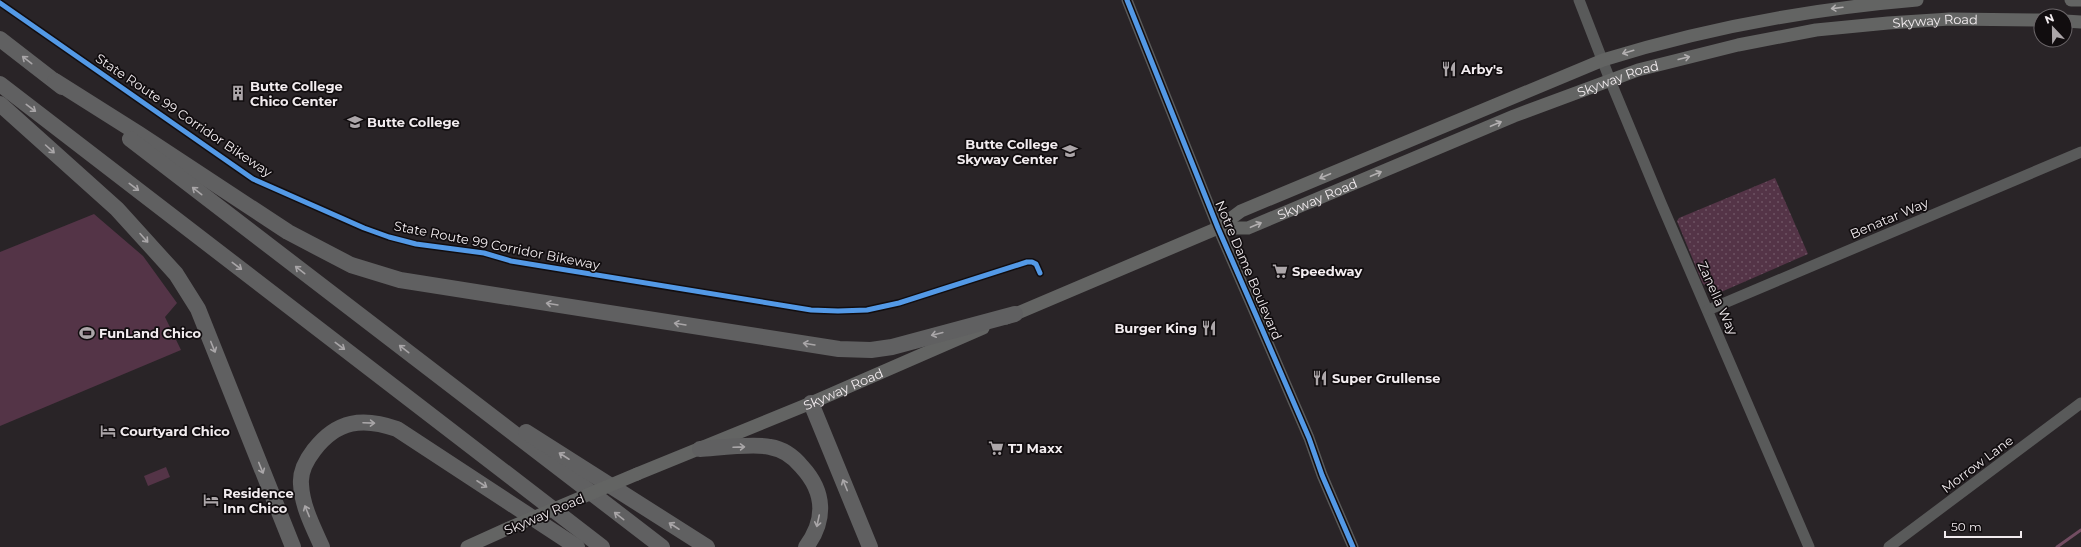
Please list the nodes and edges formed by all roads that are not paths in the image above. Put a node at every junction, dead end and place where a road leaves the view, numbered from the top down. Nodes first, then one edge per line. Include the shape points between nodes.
1 (1127, 0) edge
2 (1579, 0) edge
3 (1917, 0) edge
4 (2071, 0) edge
5 (2081, 0) edge
6 (2033, 20) edge
7 (0, 39) edge
8 (1603, 60) junction
9 (1610, 80) junction
10 (55, 81) junction
11 (0, 84) edge
12 (0, 104) edge
13 (2081, 152) edge
14 (1218, 228) junction
15 (1708, 310) junction
16 (1015, 314) junction
17 (434, 373) junction
18 (811, 402) junction
19 (2081, 403) edge
20 (700, 449) junction
21 (293, 547) edge
22 (322, 547) edge
23 (467, 547) edge
24 (577, 547) edge
25 (602, 547) edge
26 (662, 547) edge
27 (707, 547) edge
28 (806, 547) edge
29 (870, 547) edge
30 (1353, 547) edge
31 (1809, 547) edge
32 (1889, 547) edge

1 - 14 street, Notre Dame Boulevard
2 - 8 street, Zanella Way
3 -> 8 main road, Skyway Road via 1809,11 1729,26 1655,43
4 - 5 main road
9 -> 6 main road, Skyway Road via 1638,70 1738,45 1816,30 1950,19
10 -> 7 highway
8 - 9 street, Zanella Way
8 -> 14 main road, Skyway Road via 1241,211
14 -> 9 main road, Skyway Road via 1248,228 1514,116
9 - 15 street, Zanella Way
16 -> 10 highway via 892,347 871,350 839,349 400,280 351,265 288,232
17 -> 10 highway
11 -> 25 highway
12 -> 21 highway via 117,209 176,274 198,309
13 - 15 street, Benatar Way
14 - 16 main road, Skyway Road
14 - 30 street, Notre Dame Boulevard via 1260,322
15 - 31 street, Zanella Way
16 - 18 main road, Skyway Road
26 -> 17 highway
27 -> 17 highway
18 - 20 main road, Skyway Road
29 -> 18 highway
19 - 32 street, Morrow Lane
20 - 23 main road, Skyway Road, bridge
20 -> 28 highway via 768,446 784,451 799,463 810,476 818,492 821,508 814,536
22 -> 24 highway via 304,505 301,482 307,459 323,439 337,428 357,422 379,423 397,429

